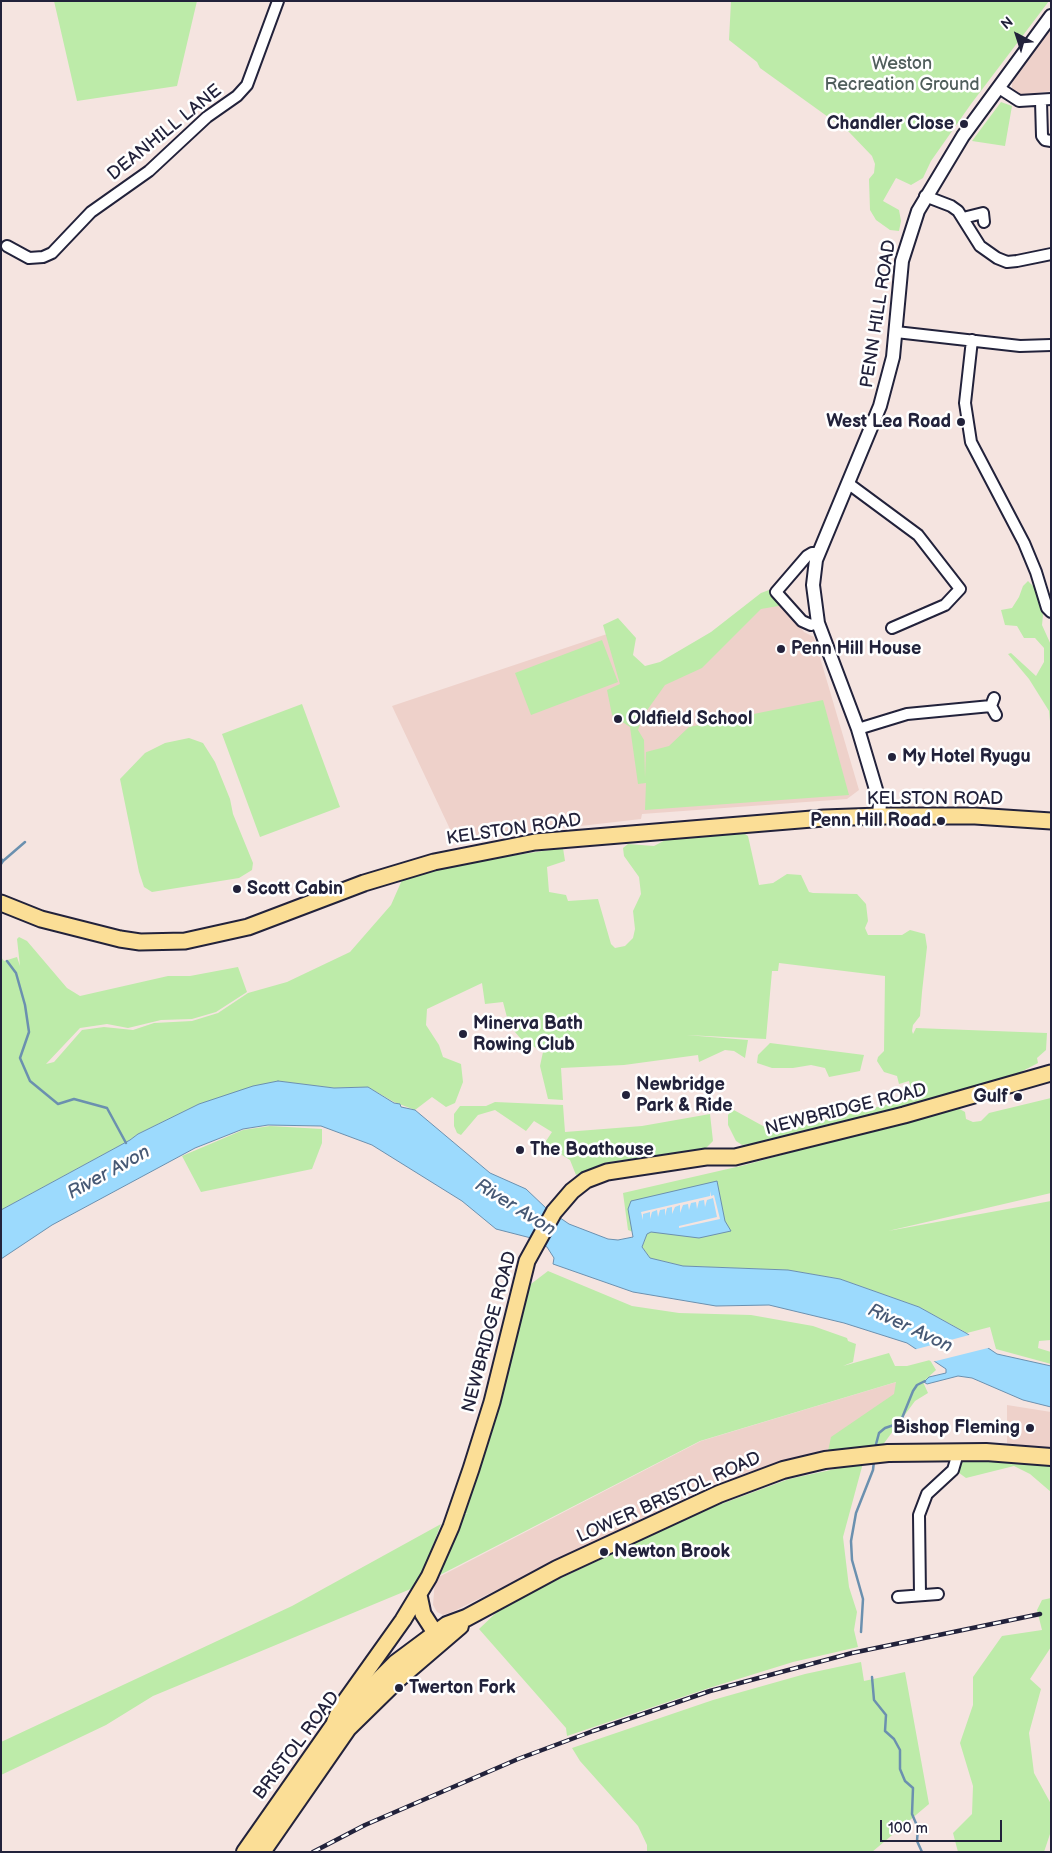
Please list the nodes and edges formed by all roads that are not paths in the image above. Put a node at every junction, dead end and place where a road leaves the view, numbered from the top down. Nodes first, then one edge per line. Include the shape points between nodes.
1 (278, 1) edge
2 (1051, 16) edge
3 (999, 88) junction
4 (1046, 100) edge
5 (1051, 141) edge
6 (925, 196) junction
7 (963, 218) junction
8 (984, 222) dead end
9 (7, 246) dead end
10 (1051, 254) edge
11 (896, 332) junction
12 (972, 340) junction
13 (1051, 345) edge
14 (849, 484) junction
15 (818, 553) junction
16 (1051, 612) edge
17 (818, 623) junction
18 (892, 628) dead end
19 (994, 707) dead end
20 (858, 729) junction
21 (879, 816) junction
22 (1051, 821) edge
23 (1, 902) edge
24 (1051, 1073) edge
25 (958, 1452) junction
26 (1051, 1457) edge
27 (938, 1594) dead end
28 (419, 1595) junction
29 (920, 1595) junction
30 (898, 1597) dead end
31 (423, 1614) junction
32 (403, 1620) junction
33 (438, 1638) junction
34 (334, 1725) junction
35 (245, 1852) edge
36 (262, 1852) edge

1 - 9 street, DEANHILL LANE via 247,85 237,96 206,117 149,171 91,212 52,253 43,258 29,258
2 - 3 street, PENN HILL ROAD
3 - 4 street via 1018,101
3 - 6 street, PENN HILL ROAD via 963,136
4 - 5 street via 1042,136
6 - 7 street via 951,206
6 - 11 street, PENN HILL ROAD via 902,261
7 - 8 street via 983,213
7 - 10 street via 980,246 997,258 1007,262
11 - 12 street
11 - 14 street, PENN HILL ROAD via 880,406
12 - 13 street via 1020,346
12 - 16 street via 965,403 971,442 1024,543
14 - 15 street, PENN HILL ROAD
14 - 18 street via 918,535 960,589 945,605
15 - 17 street, PENN HILL ROAD via 813,585
15 - 17 street via 812,552 807,556 776,592 802,621 811,625
17 - 20 street, PENN HILL ROAD
19 - 20 street via 907,714
20 - 21 street, PENN HILL ROAD via 880,803
21 - 22 main road, KELSTON ROAD via 975,816
21 - 23 main road, KELSTON ROAD via 824,818 504,847 407,869 248,927 185,941 120,939 41,919
24 - 28 main road, NEWBRIDGE ROAD via 922,1110 735,1157 706,1157 607,1172 579,1185 554,1212 527,1261 492,1402 451,1527
25 - 26 highway, LOWER BRISTOL ROAD
25 - 29 street via 952,1470 927,1494 919,1515
25 - 33 highway, LOWER BRISTOL ROAD via 867,1455 825,1460 784,1470 719,1494 549,1573 447,1625
27 - 29 street
28 - 31 main road
28 - 32 main road, NEWBRIDGE ROAD
29 - 30 street
31 - 32 main road
31 - 33 main road
32 - 34 main road, NEWBRIDGE ROAD via 341,1707
33 - 34 highway, BRISTOL ROAD via 396,1663
33 - 36 highway, BRISTOL ROAD via 348,1728
34 - 35 highway, BRISTOL ROAD

